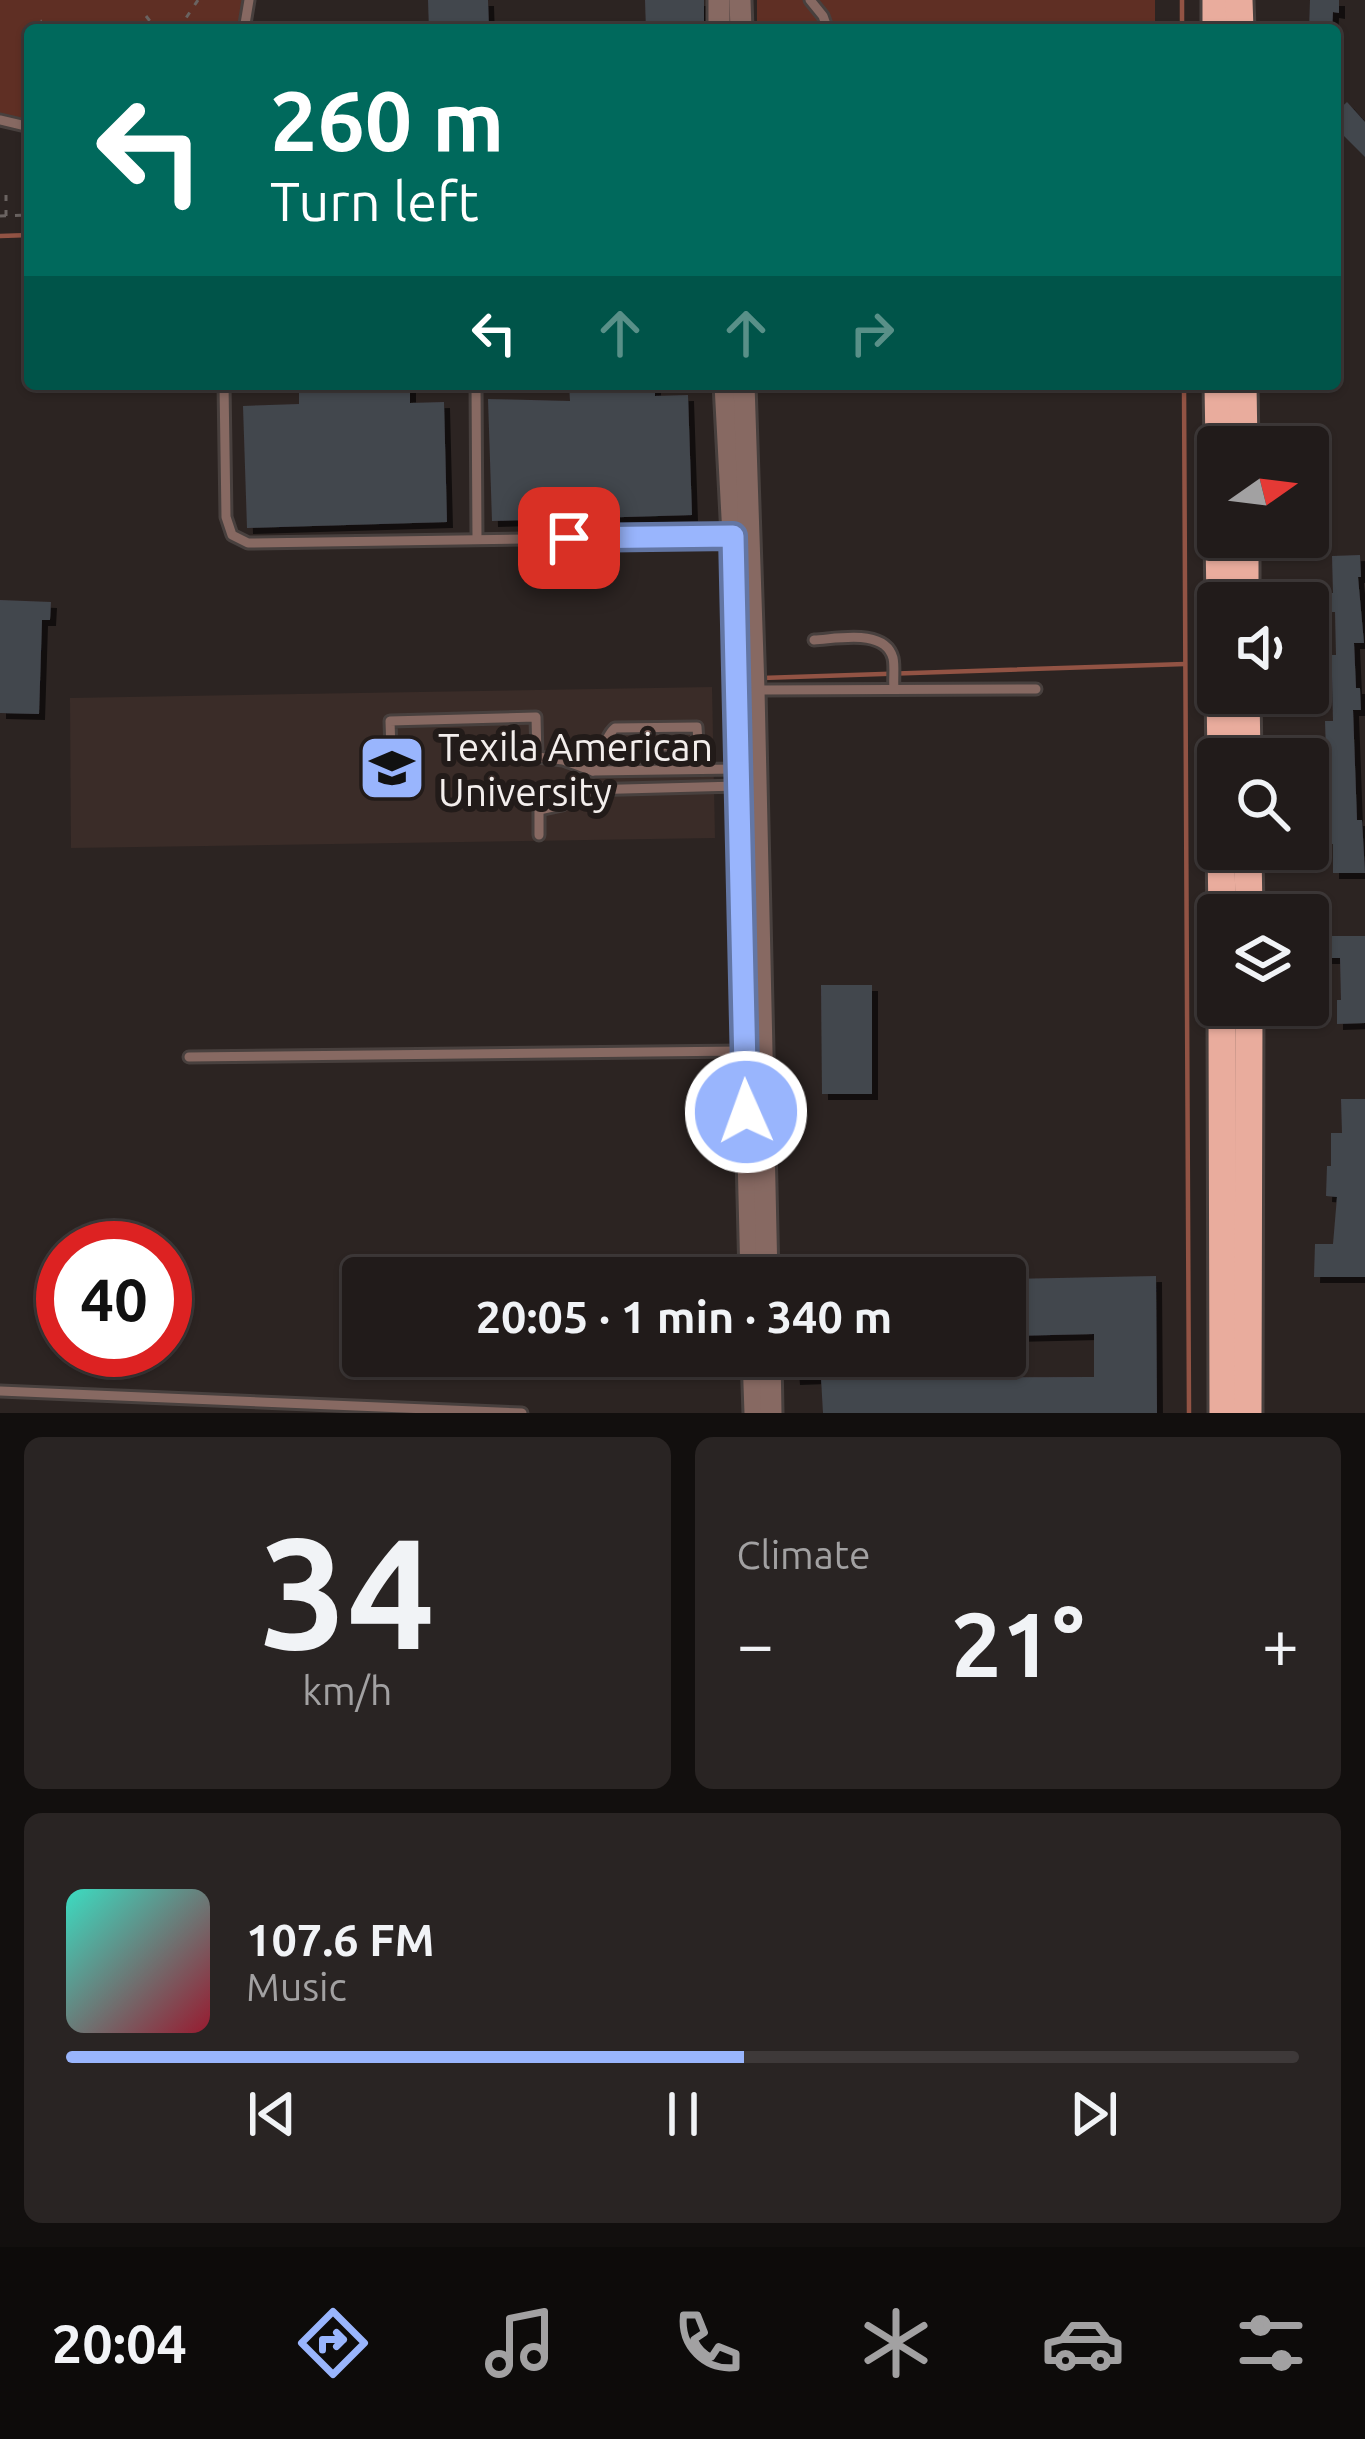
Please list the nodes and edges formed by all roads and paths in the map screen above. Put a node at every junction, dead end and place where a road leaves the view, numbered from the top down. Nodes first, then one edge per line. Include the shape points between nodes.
1 (146, 16) dead end
2 (42, 21) dead end
3 (34, 24) edge
4 (152, 24) edge
5 (6, 195) dead end
6 (3, 216) edge
7 (224, 390) edge
8 (476, 390) edge
9 (726, 390) edge
10 (744, 390) edge
11 (1218, 390) edge
12 (1243, 390) edge
13 (1219, 426) edge
14 (1244, 426) edge
15 (741, 535) junction
16 (477, 539) junction
17 (814, 640) dead end
18 (894, 688) junction
19 (754, 689) junction
20 (1036, 689) dead end
21 (604, 750) junction
22 (590, 771) junction
23 (746, 777) junction
24 (392, 782) dead end
25 (585, 790) junction
26 (539, 836) dead end
27 (1222, 1026) edge
28 (1249, 1026) edge
29 (752, 1051) junction
30 (189, 1058) dead end
31 (751, 1257) edge
32 (766, 1257) edge
33 (754, 1377) edge
34 (770, 1377) edge
35 (0, 1391) edge
36 (522, 1413) edge
37 (755, 1413) edge
38 (771, 1413) edge
39 (1223, 1413) edge
40 (1248, 1413) edge

1 - 4 path
2 - 3 path
5 - 6 path
7 - 16 lane via 226,517 239,541
8 - 16 lane
9 - 15 street
10 - 15 street
11 - 13 main road
12 - 14 main road
15 - 16 lane
15 - 19 street
15 - 23 street
17 - 18 lane via 876,639 893,658
18 - 19 lane
18 - 20 lane
19 - 23 street
21 - 21 lane via 691,745 697,727 615,728
21 - 22 lane
22 - 23 lane
22 - 24 lane via 537,757 536,717 390,721
22 - 25 lane
23 - 25 lane
23 - 29 street
25 - 26 lane via 539,810
27 - 39 main road
28 - 40 main road
29 - 30 lane
29 - 31 street
29 - 32 street
33 - 37 street
34 - 38 street
35 - 36 lane

